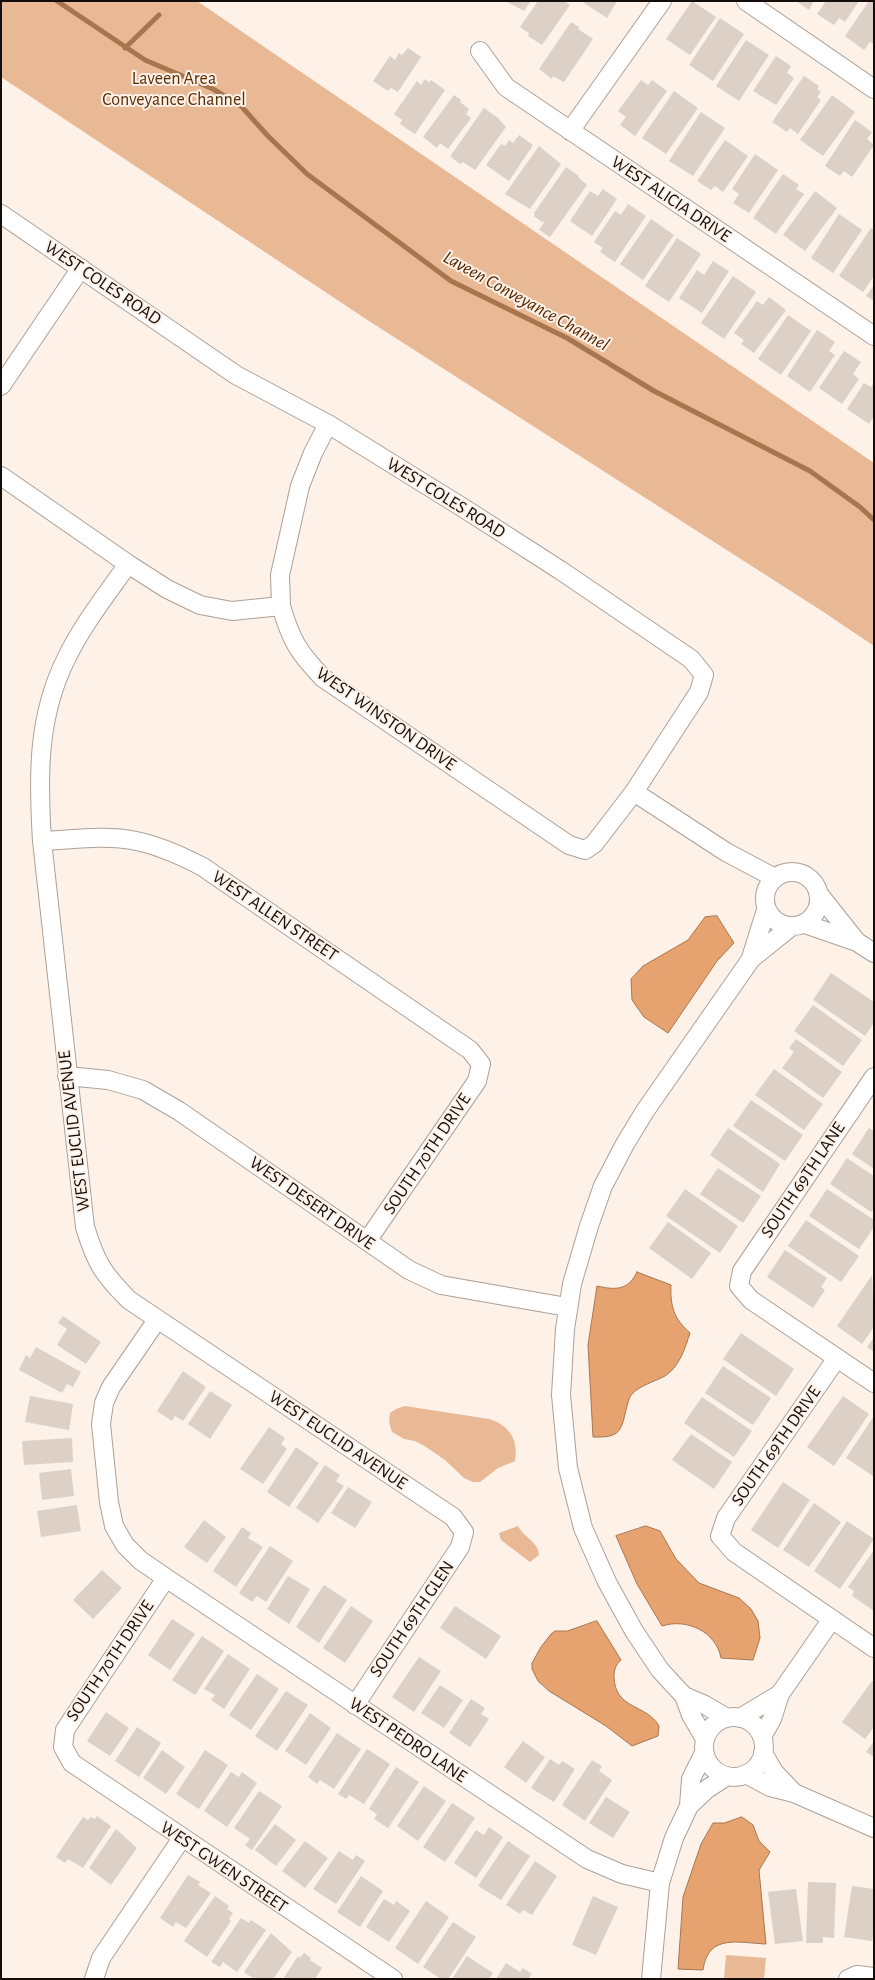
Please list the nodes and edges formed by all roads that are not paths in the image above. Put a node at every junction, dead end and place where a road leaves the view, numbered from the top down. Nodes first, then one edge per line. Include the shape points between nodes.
1 (662, 1) edge
2 (746, 1) edge
3 (480, 51) dead end
4 (874, 90) edge
5 (570, 131) junction
6 (1, 214) edge
7 (81, 268) junction
8 (874, 336) edge
9 (1, 386) edge
10 (328, 424) junction
11 (1, 476) edge
12 (128, 564) junction
13 (281, 606) junction
14 (634, 792) junction
15 (42, 841) junction
16 (585, 850) joint
17 (726, 852) junction
18 (775, 878) junction
19 (765, 892) junction
20 (818, 893) junction
21 (766, 910) junction
22 (798, 925) junction
23 (857, 942) junction
24 (874, 953) edge
25 (751, 959) junction
26 (482, 1064) joint
27 (67, 1076) junction
28 (871, 1088) edge
29 (367, 1242) junction
30 (567, 1308) junction
31 (157, 1320) junction
32 (837, 1358) junction
33 (874, 1383) edge
34 (464, 1532) joint
35 (166, 1578) junction
36 (832, 1619) junction
37 (874, 1648) edge
38 (780, 1694) junction
39 (684, 1696) junction
40 (355, 1705) junction
41 (734, 1718) junction
42 (763, 1745) junction
43 (705, 1746) junction
44 (63, 1748) joint
45 (746, 1774) junction
46 (727, 1776) junction
47 (794, 1793) junction
48 (689, 1806) junction
49 (874, 1828) edge
50 (182, 1838) junction
51 (660, 1883) junction
52 (874, 1977) edge
53 (94, 1979) edge
54 (393, 1979) edge
55 (651, 1979) edge
56 (848, 1979) edge

1 - 5 street
2 - 4 street
3 - 5 street, WEST ALICIA DRIVE via 506,87
5 - 8 street, WEST ALICIA DRIVE
6 - 7 street, WEST COLES ROAD
7 - 9 street
7 - 10 street, WEST COLES ROAD via 236,375
10 - 13 street, WEST WINSTON DRIVE via 300,486 280,575
10 - 14 street, WEST COLES ROAD via 560,570 691,660 704,675 699,692
11 - 12 street
12 - 13 street via 200,605 232,611
12 - 15 street, WEST EUCLID AVENUE via 78,637 53,691 44,720 41,754
13 - 16 street, WEST WINSTON DRIVE via 289,634 304,658 323,678 569,845
14 - 16 street, WEST COLES ROAD via 594,844
14 - 17 street
15 - 26 street, WEST ALLEN STREET via 131,840 171,851 203,867 470,1050
15 - 27 street, WEST EUCLID AVENUE
17 - 18 street
17 - 19 street
18 - 19 street
18 - 20 street via 783,873 801,874 809,878
19 - 21 street
20 - 22 street via 817,911 812,918
20 - 23 street
21 - 22 street via 778,923
21 - 25 street
22 - 23 street
22 - 25 street
23 - 24 street
25 - 30 street via 645,1111 603,1186
26 - 29 street, SOUTH 70TH DRIVE via 477,1081
27 - 29 street, WEST DESERT DRIVE via 108,1080 143,1090 179,1111
27 - 31 street, WEST EUCLID AVENUE via 85,1227 93,1253 106,1277 129,1300
28 - 32 street, SOUTH 69TH LANE via 742,1271 739,1286 751,1300
29 - 30 street, WEST DESERT DRIVE via 409,1270 441,1285
30 - 39 street via 561,1395 568,1468 583,1528 634,1631 660,1670
31 - 34 street, WEST EUCLID AVENUE via 453,1517
31 - 35 street, WEST PEDRO LANE via 112,1387 104,1403 101,1424 114,1526 140,1560
32 - 33 street
32 - 36 street, SOUTH 69TH DRIVE via 726,1518 720,1536 734,1552
34 - 40 street, SOUTH 69TH GLEN via 460,1547
35 - 40 street, WEST PEDRO LANE
35 - 44 street, SOUTH 70TH DRIVE via 64,1730
36 - 37 street
36 - 38 street
38 - 41 street
38 - 42 street
39 - 41 street
39 - 43 street
40 - 51 street, WEST PEDRO LANE via 587,1859 622,1874
41 - 42 street via 750,1721 758,1728
41 - 43 street via 712,1726
42 - 45 street via 758,1766
42 - 47 street via 774,1772
43 - 46 street via 708,1762 714,1770
43 - 48 street via 691,1779
44 - 50 street, WEST GWEN STREET via 72,1763
45 - 46 street
45 - 47 street via 770,1787
46 - 48 street
47 - 49 street
48 - 51 street via 674,1838
50 - 53 street via 101,1958
50 - 54 street, WEST GWEN STREET
51 - 55 street
52 - 56 street via 857,1975

